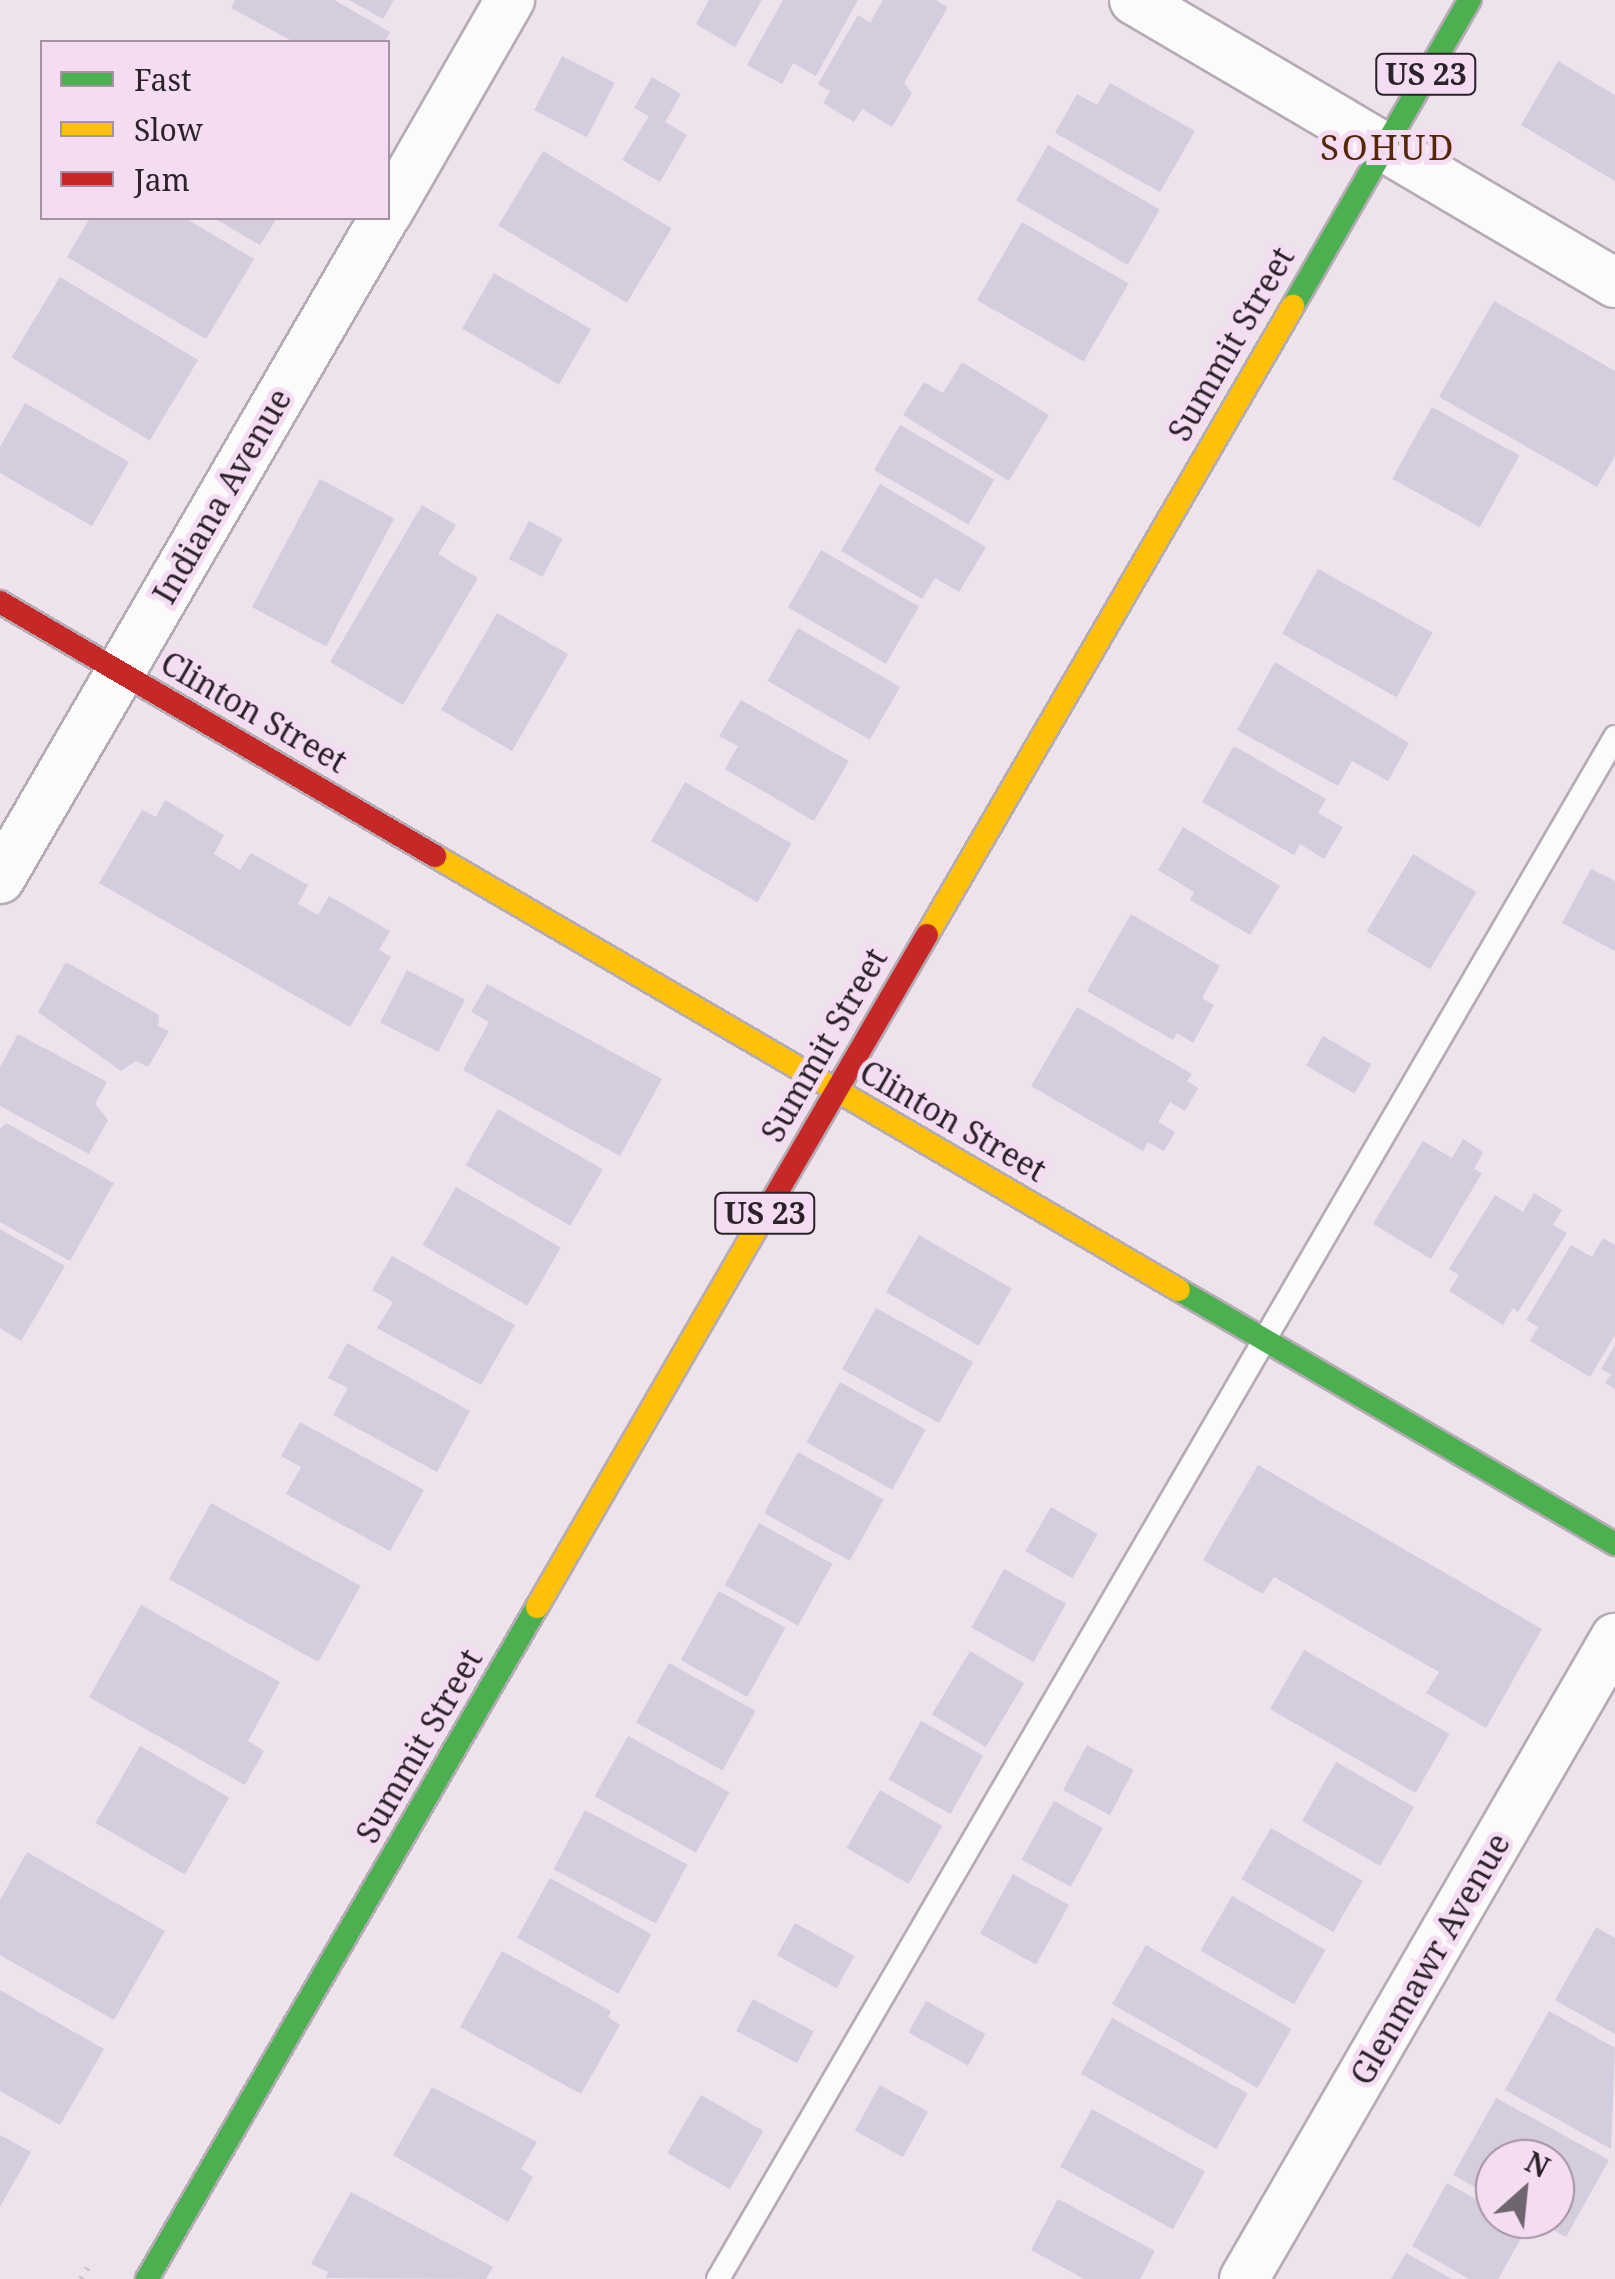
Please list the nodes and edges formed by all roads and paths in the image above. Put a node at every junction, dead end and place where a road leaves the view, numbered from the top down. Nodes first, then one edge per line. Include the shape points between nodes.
1 (510, 0) edge
2 (1134, 0) edge
3 (1470, 0) edge
4 (1383, 148) junction
5 (390, 208) edge
6 (383, 220) edge
7 (1615, 283) edge
8 (0, 602) edge
9 (120, 672) junction
10 (1615, 738) edge
11 (0, 878) edge
12 (835, 1090) junction
13 (1264, 1340) junction
14 (1615, 1544) edge
15 (1615, 1638) edge
16 (146, 2279) edge
17 (718, 2279) edge
18 (1244, 2279) edge

1 - 5 street, Indiana Avenue
2 - 4 street
3 - 4 main road, Summit Street / US 23
4 - 7 street
4 - 12 main road, Summit Street / US 23
6 - 9 street, Indiana Avenue
8 - 9 main road, Clinton Street
9 - 11 street, Indiana Avenue
9 - 12 main road, Clinton Street
10 - 13 lane
12 - 13 main road, Clinton Street
12 - 16 main road, Summit Street / US 23
13 - 14 main road, Clinton Street
13 - 17 lane
15 - 18 street, Glenmawr Avenue

